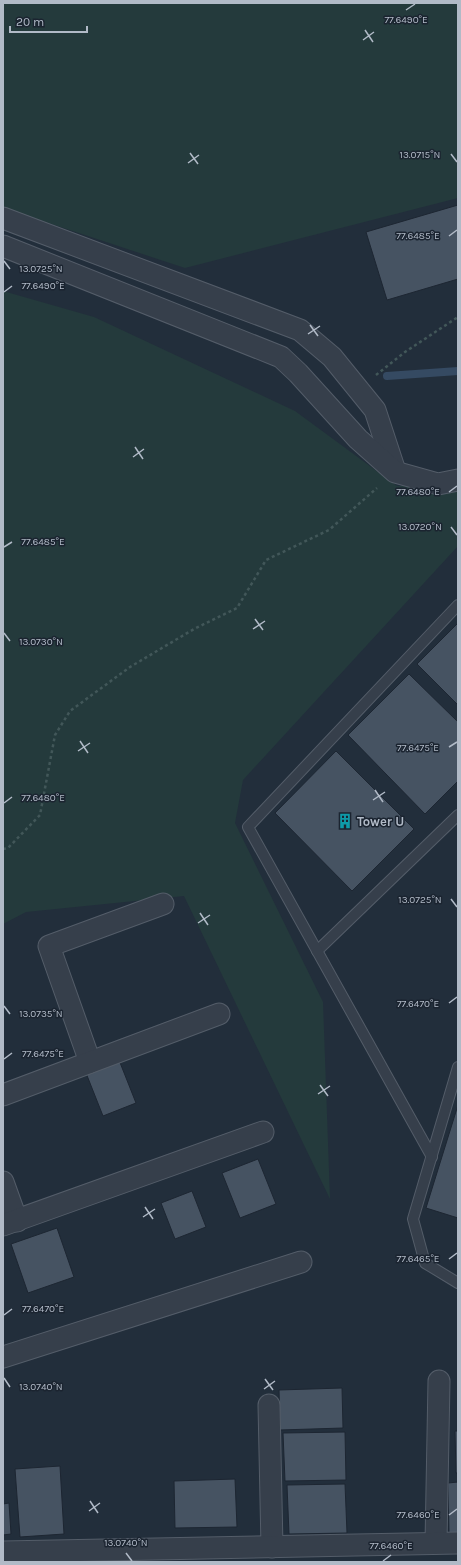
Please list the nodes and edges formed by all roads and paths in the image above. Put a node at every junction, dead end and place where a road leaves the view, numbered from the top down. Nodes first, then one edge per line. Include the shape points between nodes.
1 (3, 218) edge
2 (3, 246) edge
3 (458, 317) edge
4 (358, 390) junction
5 (395, 472) junction
6 (458, 480) edge
7 (458, 605) edge
8 (458, 814) edge
9 (3, 849) edge
10 (163, 904) dead end
11 (317, 951) junction
12 (220, 1014) dead end
13 (90, 1062) junction
14 (458, 1067) edge
15 (3, 1096) edge
16 (263, 1132) dead end
17 (432, 1157) junction
18 (3, 1182) edge
19 (10, 1222) edge
20 (301, 1262) dead end
21 (458, 1283) edge
22 (3, 1357) edge
23 (439, 1381) dead end
24 (269, 1405) dead end
25 (436, 1543) junction
26 (458, 1543) edge
27 (272, 1547) junction
28 (3, 1552) edge
29 (136, 1556) edge

1 - 4 street via 300,330 332,357
2 - 5 street via 281,357 358,439
3 - 4 path via 405,352
4 - 5 street via 375,410
5 - 6 street via 438,484
5 - 9 path via 329,530 266,560 236,608 194,629 130,667 70,711 55,735 40,815 8,848
7 - 11 lane via 248,827
8 - 11 lane
10 - 13 street via 48,946
11 - 17 lane
12 - 13 street
13 - 15 street
14 - 17 lane
16 - 19 street
17 - 21 lane via 413,1219 425,1262
18 - 19 street
20 - 22 street
23 - 25 street
24 - 27 street
25 - 26 street
25 - 27 street
27 - 29 street
28 - 29 street

